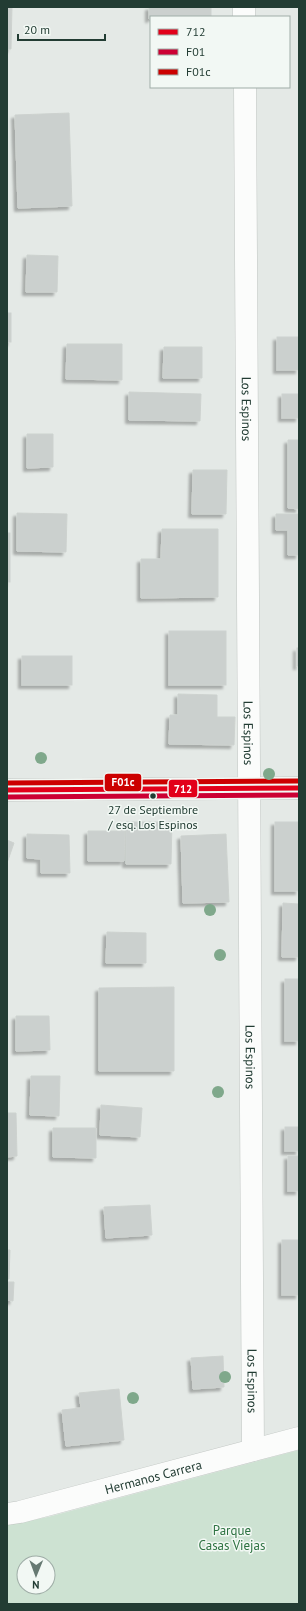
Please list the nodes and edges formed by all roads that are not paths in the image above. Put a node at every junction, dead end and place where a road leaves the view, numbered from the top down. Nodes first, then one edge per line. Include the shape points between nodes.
1 (245, 88) edge
2 (249, 788) junction
3 (299, 788) edge
4 (7, 790) edge
5 (299, 1438) edge
6 (253, 1450) junction
7 (7, 1514) edge

1 - 2 street, Los Espinos
2 - 3 street
2 - 4 street
2 - 6 street, Los Espinos
5 - 6 street, Hermanos Carrera
6 - 7 street, Hermanos Carrera

